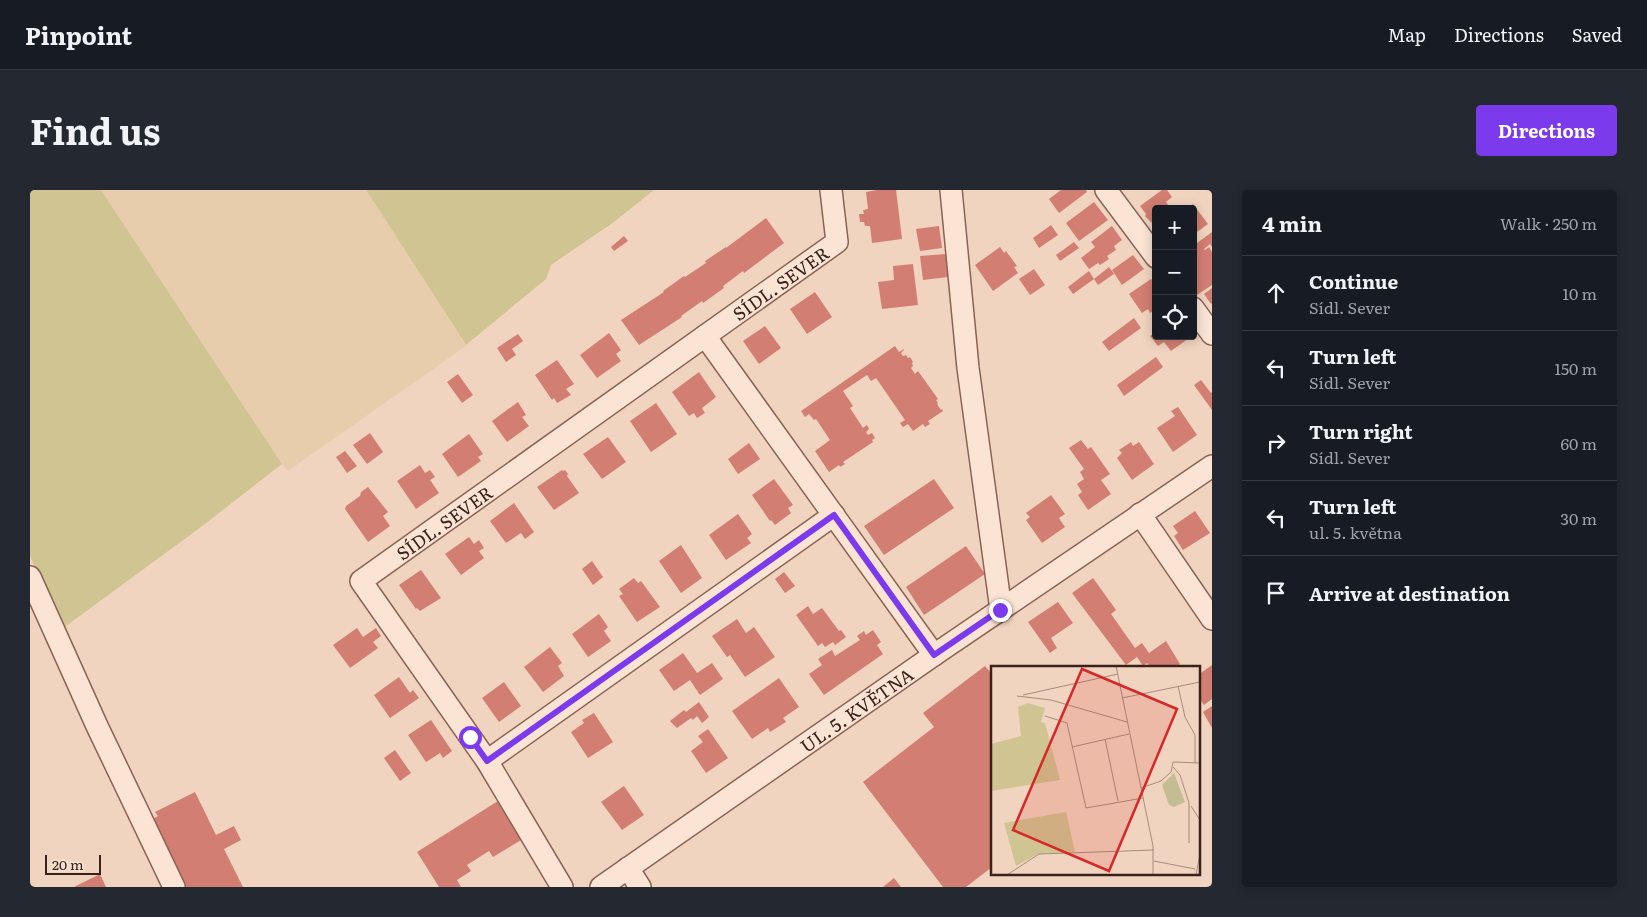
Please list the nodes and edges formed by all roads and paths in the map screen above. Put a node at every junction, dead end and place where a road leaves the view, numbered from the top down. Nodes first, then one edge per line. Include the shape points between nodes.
1 (831, 190) edge
2 (951, 190) edge
3 (1106, 190) edge
4 (1152, 252) edge
5 (1197, 313) edge
6 (1212, 334) edge
7 (705, 336) junction
8 (1212, 466) edge
9 (1140, 514) junction
10 (834, 515) junction
11 (30, 577) edge
12 (1000, 610) junction
13 (1212, 619) edge
14 (934, 655) junction
15 (487, 761) junction
16 (628, 868) junction
17 (174, 887) edge
18 (562, 887) edge
19 (601, 887) edge
20 (640, 887) edge

1 - 7 street, SÍDL. SEVER via 837,242
2 - 12 street via 968,368
3 - 4 street
5 - 6 street
7 - 10 street
7 - 15 street, SÍDL. SEVER via 361,581
8 - 9 street, UL. 5. KVĚTNA
9 - 12 street, UL. 5. KVĚTNA
9 - 13 street
10 - 14 street
10 - 15 street
11 - 17 street
12 - 14 street, UL. 5. KVĚTNA
14 - 16 street, UL. 5. KVĚTNA
15 - 18 street, SÍDL. SEVER
16 - 19 street, UL. 5. KVĚTNA
16 - 20 street

